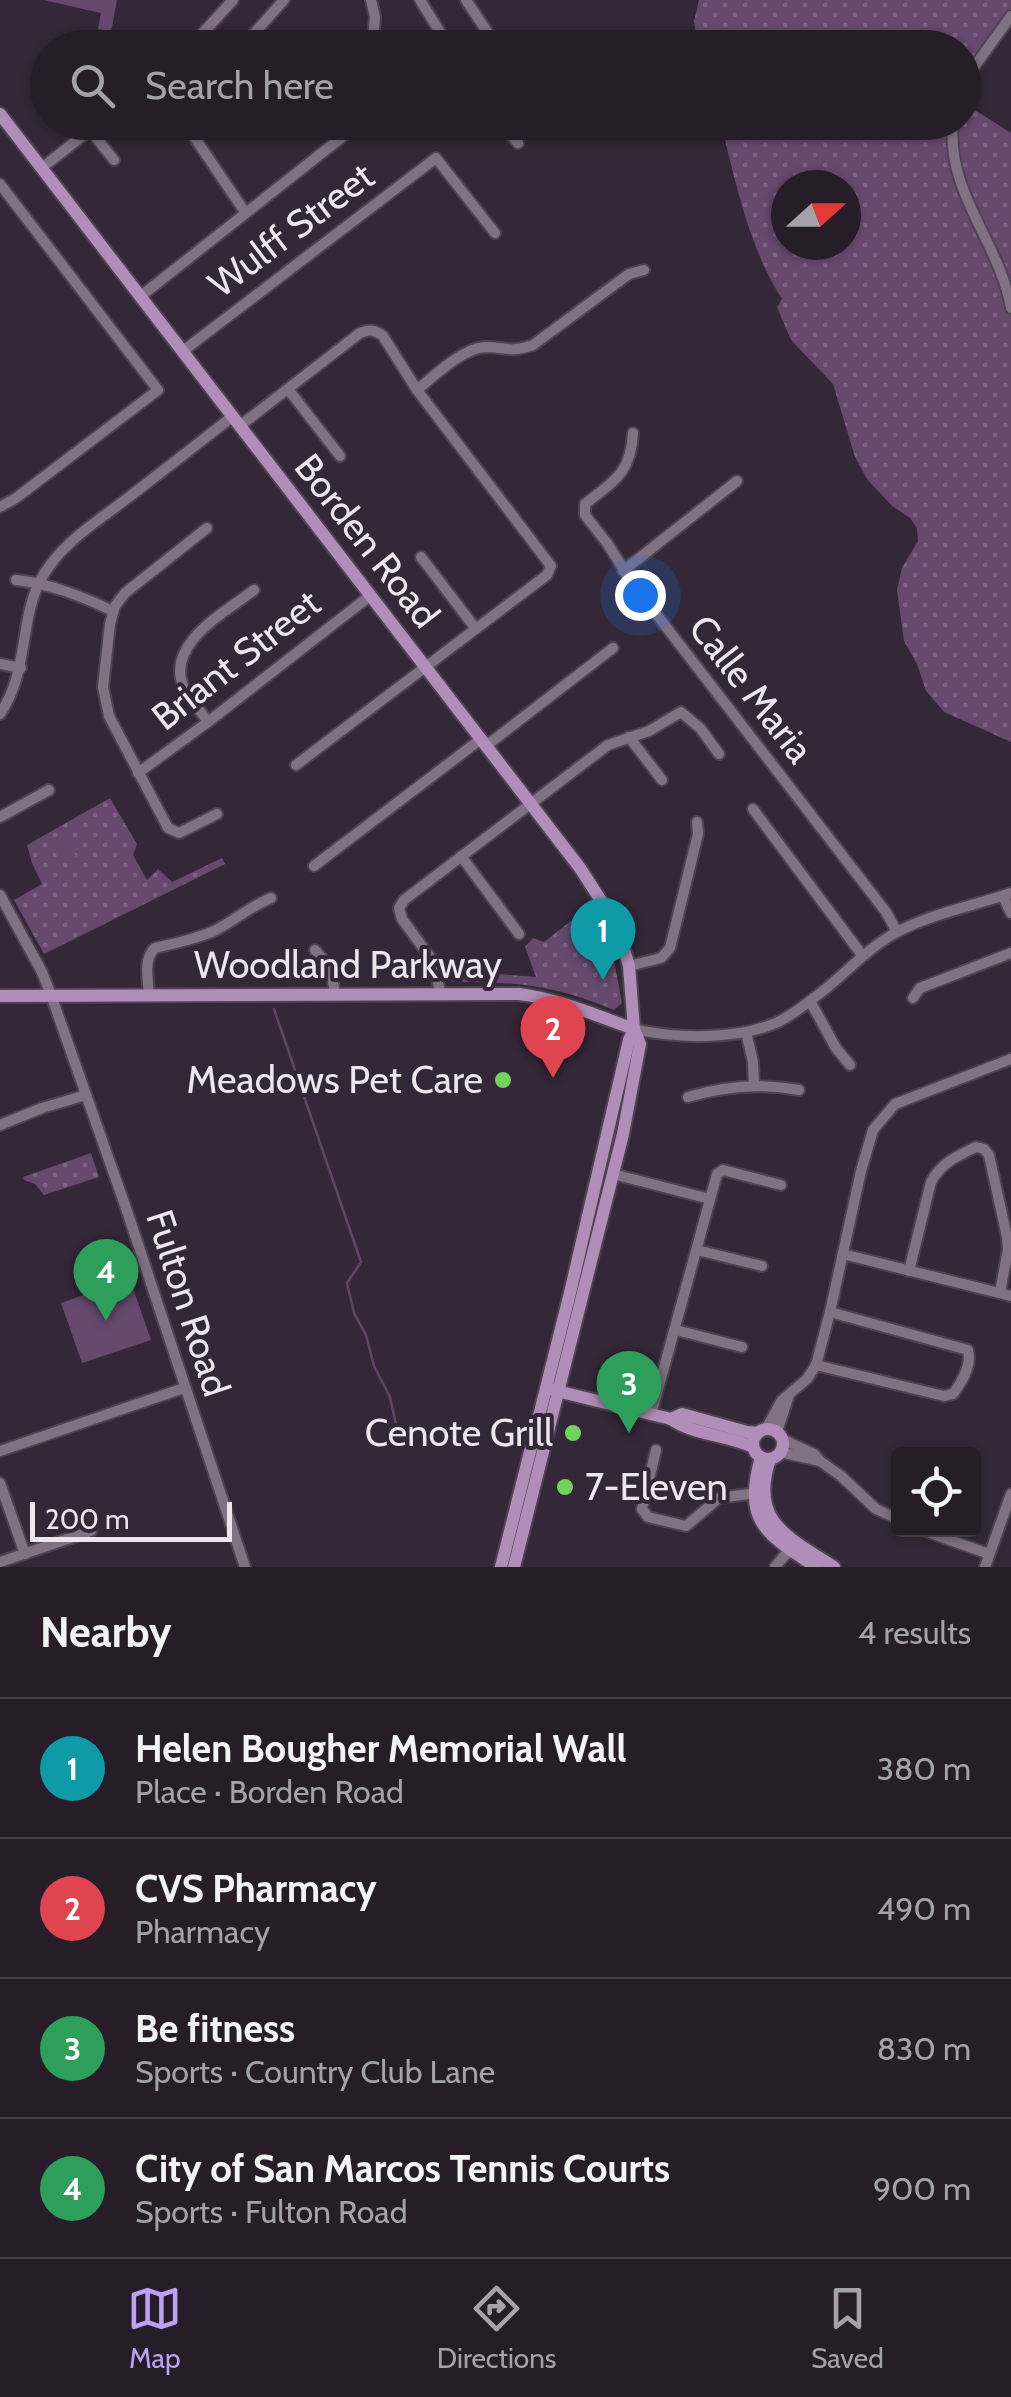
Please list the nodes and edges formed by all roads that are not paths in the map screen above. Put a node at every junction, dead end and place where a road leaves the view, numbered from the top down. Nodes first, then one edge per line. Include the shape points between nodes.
1 (232, 0) edge
2 (371, 0) edge
3 (420, 0) edge
4 (466, 0) edge
5 (282, 1) edge
6 (1011, 16) edge
7 (204, 30) edge
8 (257, 30) edge
9 (374, 30) edge
10 (439, 30) edge
11 (486, 30) edge
12 (981, 57) edge
13 (0, 114) edge
14 (77, 140) edge
15 (103, 140) edge
16 (196, 140) edge
17 (338, 140) edge
18 (515, 140) edge
19 (952, 140) edge
20 (518, 143) dead end
21 (114, 160) dead end
22 (43, 167) junction
23 (0, 184) edge
24 (245, 212) junction
25 (495, 233) dead end
26 (644, 270) dead end
27 (141, 296) junction
28 (1011, 308) edge
29 (183, 350) junction
30 (288, 389) junction
31 (416, 390) junction
32 (237, 420) junction
33 (633, 433) dead end
34 (340, 456) dead end
35 (738, 481) dead end
36 (0, 506) edge
37 (207, 528) dead end
38 (420, 557) dead end
39 (623, 570) junction
40 (16, 580) dead end
41 (40, 582) junction
42 (254, 590) dead end
43 (371, 594) junction
44 (113, 611) junction
45 (476, 629) junction
46 (614, 648) dead end
47 (0, 664) edge
48 (426, 667) junction
49 (21, 668) junction
50 (0, 714) edge
51 (208, 722) junction
52 (629, 737) junction
53 (484, 743) junction
54 (719, 754) dead end
55 (296, 765) dead end
56 (138, 773) junction
57 (662, 780) dead end
58 (49, 790) dead end
59 (530, 804) junction
60 (753, 809) dead end
61 (217, 814) dead end
62 (0, 816) edge
63 (697, 822) dead end
64 (460, 856) junction
65 (314, 866) dead end
66 (0, 895) edge
67 (1007, 895) edge
68 (271, 898) dead end
69 (1011, 913) edge
70 (12, 916) junction
71 (0, 923) edge
72 (897, 932) junction
73 (519, 934) dead end
74 (315, 950) dead end
75 (1011, 953) edge
76 (862, 955) junction
77 (629, 966) junction
78 (335, 994) junction
79 (440, 994) junction
80 (50, 995) junction
81 (148, 995) junction
82 (0, 996) edge
83 (913, 998) dead end
84 (810, 1001) junction
85 (634, 1029) junction
86 (746, 1032) junction
87 (1011, 1059) edge
88 (850, 1065) dead end
89 (754, 1086) junction
90 (799, 1090) dead end
91 (86, 1095) junction
92 (688, 1097) dead end
93 (0, 1125) edge
94 (613, 1174) junction
95 (781, 1185) dead end
96 (710, 1199) junction
97 (696, 1250) junction
98 (843, 1254) junction
99 (762, 1266) dead end
100 (909, 1271) junction
101 (1005, 1295) edge
102 (830, 1312) junction
103 (676, 1330) junction
104 (742, 1347) dead end
105 (816, 1365) junction
106 (184, 1388) junction
107 (552, 1390) junction
108 (652, 1415) junction
109 (769, 1443) junction
110 (656, 1450) dead end
111 (0, 1451) edge
112 (0, 1482) edge
113 (758, 1494) junction
114 (1010, 1501) edge
115 (891, 1516) edge
116 (91, 1532) dead end
117 (942, 1537) edge
118 (795, 1548) junction
119 (25, 1554) junction
120 (989, 1554) junction
121 (0, 1562) edge
122 (244, 1567) edge
123 (501, 1567) edge
124 (514, 1567) edge
125 (779, 1567) edge
126 (816, 1567) edge
127 (834, 1567) edge
128 (985, 1567) edge

1 - 7 street
2 - 9 street
3 - 10 street
4 - 11 street
5 - 8 street
6 - 12 street
13 - 22 main road, Borden Road
14 - 22 street
15 - 21 street
16 - 24 street
17 - 24 street
18 - 20 street
19 - 28 street via 960,186 998,262
22 - 27 main road, Borden Road
23 - 36 street via 158,390
24 - 27 street
25 - 29 street, Wulff Street via 436,158
26 - 31 street via 629,274 532,346 473,349
27 - 29 main road, Borden Road
29 - 32 main road, Borden Road
30 - 31 street via 368,330 383,336
30 - 32 street
30 - 34 street
31 - 45 street via 550,566 547,576
32 - 41 street via 59,551
32 - 43 main road, Borden Road
33 - 39 street, Calle Maria via 624,470 583,508
35 - 39 street
37 - 44 street via 125,593
38 - 45 street
39 - 72 street, Calle Maria
40 - 41 street
41 - 44 street
41 - 49 street
42 - 51 street via 194,636 180,661 185,690
43 - 48 main road, Borden Road
43 - 51 street, Briant Street
44 - 56 street via 104,687 108,716
45 - 48 street
46 - 53 street
47 - 49 street
48 - 53 main road, Borden Road
48 - 55 street
49 - 50 street
51 - 56 street, Briant Street
52 - 54 street via 681,712
52 - 57 street
52 - 59 street via 608,745
53 - 59 main road, Borden Road
53 - 65 street
56 - 61 street via 172,832
58 - 62 street
59 - 64 street
59 - 77 main road, Borden Road via 599,895
60 - 76 street
63 - 77 street via 670,948 661,958
64 - 73 street
64 - 79 street via 404,900 399,912 436,964
66 - 70 street, Fulton Road
67 - 69 street
67 - 72 street, Woodland Parkway
68 - 81 street via 201,937 155,948 148,959
70 - 71 street
70 - 80 street, Fulton Road
72 - 76 street, Woodland Parkway
74 - 78 street via 332,969
75 - 83 street via 920,988
76 - 84 street, Woodland Parkway
77 - 85 main road, Borden Road
78 - 79 main road, Woodland Parkway
78 - 81 main road, Woodland Parkway
79 - 85 main road, Woodland Parkway via 536,996
80 - 81 main road, Woodland Parkway
80 - 82 main road, Woodland Parkway
80 - 91 street, Fulton Road
84 - 86 street, Woodland Parkway
84 - 88 street
85 - 86 street, Woodland Parkway via 674,1036
85 - 94 main road, Borden Road via 637,1066
85 - 107 main road
86 - 89 street
87 - 98 street via 888,1110 873,1130
89 - 90 street
89 - 92 street
91 - 93 street
91 - 106 street, Fulton Road
94 - 96 street
94 - 107 main road, Borden Road
95 - 96 street via 723,1170
96 - 97 street
97 - 99 street
97 - 103 street
98 - 100 street
98 - 102 street
100 - 101 street
100 - 101 street via 936,1172 976,1146 989,1155 1007,1237
102 - 105 street
102 - 105 street via 968,1350 970,1359 958,1386 944,1396
103 - 104 street
103 - 108 street
105 - 109 street via 790,1394
106 - 111 street
106 - 122 street, Fulton Road
107 - 108 main road
107 - 123 main road
107 - 124 main road
108 - 109 main road
109 - 113 main road via 754,1484
109 - 115 street via 820,1461
110 - 113 street via 642,1509 648,1517 686,1526 719,1498
112 - 119 street
113 - 118 main road
114 - 120 street
116 - 119 street
117 - 120 street
118 - 125 street
118 - 126 main road
118 - 127 main road
119 - 121 street
120 - 128 street

